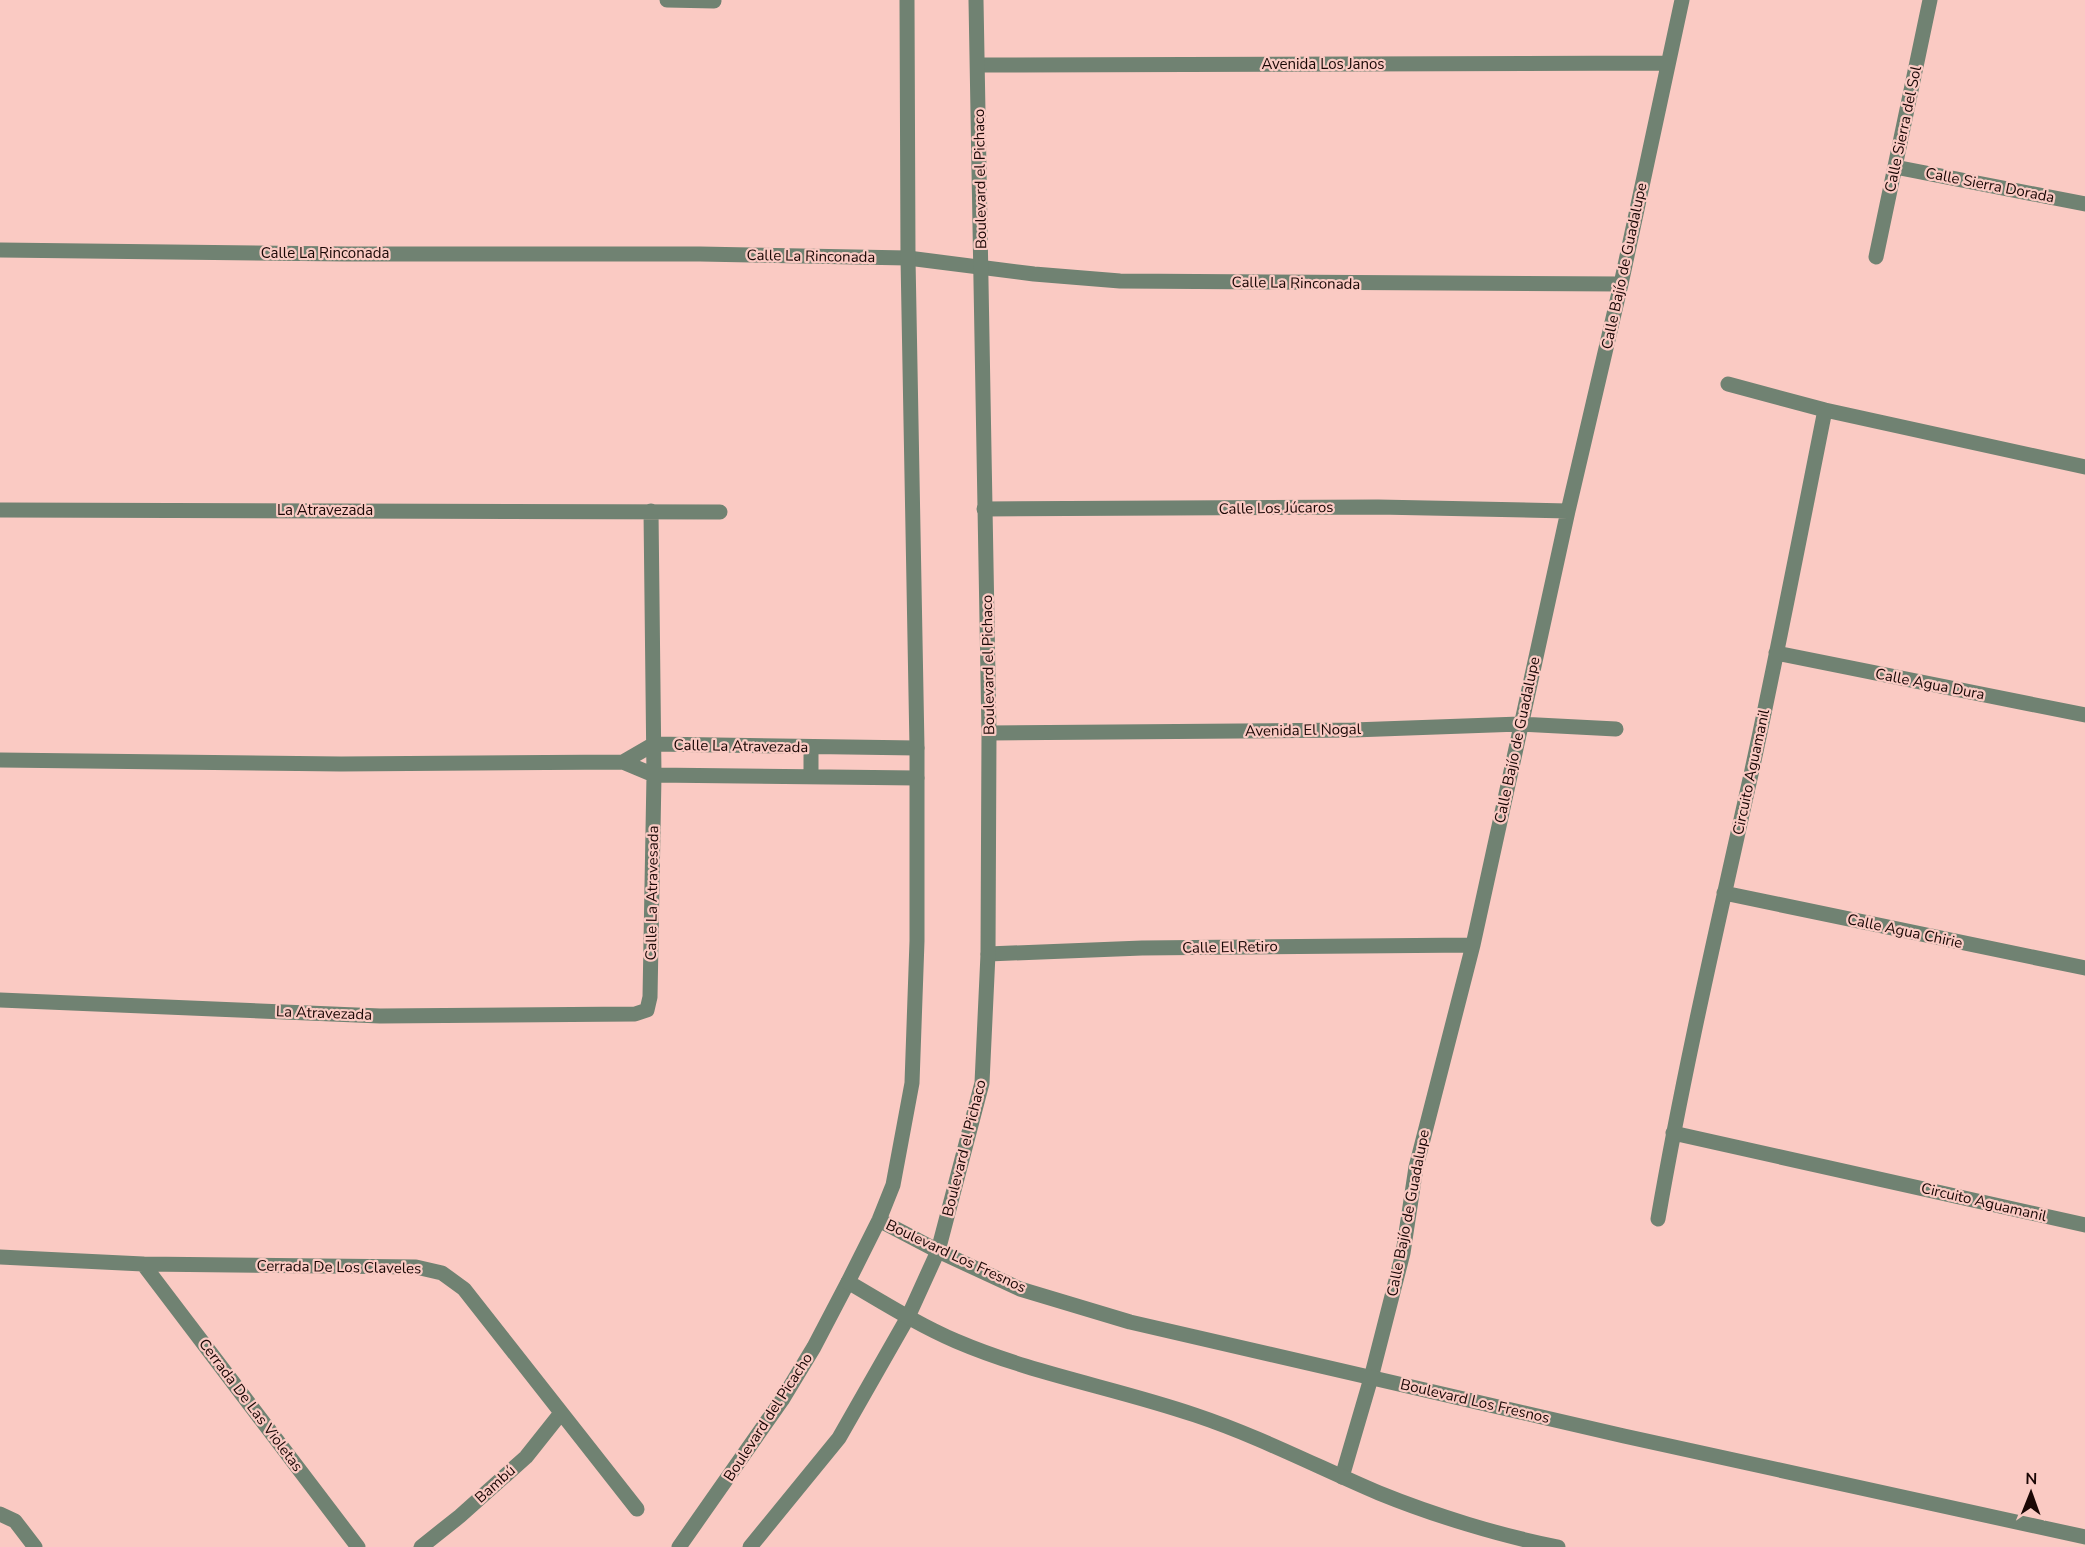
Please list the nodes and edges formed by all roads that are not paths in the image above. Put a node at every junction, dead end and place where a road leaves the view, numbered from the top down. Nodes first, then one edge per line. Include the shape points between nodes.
1 (668, 0) edge
2 (908, 0) edge
3 (976, 0) edge
4 (1682, 0) edge
5 (1930, 0) edge
6 (714, 1) edge
7 (1668, 63) junction
8 (978, 65) junction
9 (1895, 167) junction
10 (2085, 204) edge
11 (0, 250) edge
12 (1876, 257) dead end
13 (908, 258) junction
14 (982, 267) junction
15 (1621, 284) junction
16 (1728, 384) dead end
17 (1826, 410) junction
18 (2085, 467) edge
19 (984, 509) junction
20 (0, 510) edge
21 (1568, 511) junction
22 (651, 512) junction
23 (720, 512) dead end
24 (1776, 654) junction
25 (2085, 715) edge
26 (1520, 724) junction
27 (1616, 729) dead end
28 (989, 733) junction
29 (654, 744) junction
30 (811, 747) junction
31 (917, 748) junction
32 (0, 759) edge
33 (623, 762) junction
34 (654, 775) junction
35 (811, 777) junction
36 (917, 778) junction
37 (1724, 893) junction
38 (1473, 945) junction
39 (988, 954) junction
40 (2085, 968) edge
41 (0, 1000) edge
42 (647, 1010) joint
43 (1673, 1133) junction
44 (1658, 1218) dead end
45 (879, 1220) junction
46 (2085, 1225) edge
47 (938, 1251) junction
48 (0, 1257) edge
49 (143, 1264) junction
50 (848, 1282) junction
51 (908, 1317) junction
52 (1371, 1378) junction
53 (561, 1413) junction
54 (1342, 1477) junction
55 (637, 1509) dead end
56 (0, 1515) edge
57 (2085, 1537) edge
58 (35, 1547) edge
59 (358, 1547) edge
60 (421, 1547) edge
61 (679, 1547) edge
62 (750, 1547) edge
63 (1558, 1547) edge

1 - 6 street
2 - 13 street
3 - 8 street, Boulevard el Pichaco
4 - 7 street, Calle Bajío de Guadalupe
5 - 9 street, Calle Sierra del Sol
7 - 8 street, Avenida Los Janos
7 - 15 street, Calle Bajío de Guadalupe
8 - 14 street, Boulevard el Pichaco
9 - 10 street, Calle Sierra Dorada
9 - 12 street, Calle Sierra del Sol
11 - 13 street, Calle La Rinconada
13 - 14 street, Calle La Rinconada
13 - 31 street
14 - 15 street, Calle La Rinconada via 1120,281
14 - 19 street, Boulevard el Pichaco
15 - 21 street, Calle Bajío de Guadalupe
16 - 17 street
17 - 18 street
17 - 24 street, Circuito Aguamanil
19 - 21 street, Calle Los Júcaros via 1378,507
19 - 28 street, Boulevard el Pichaco
20 - 22 street, La Atravezada
21 - 26 street, Calle Bajío de Guadalupe
22 - 23 street
22 - 29 street, Calle La Atravezada
24 - 25 street, Calle Agua Dura
24 - 37 street, Circuito Aguamanil
26 - 27 street, Avenida El Nogal
26 - 28 street, Avenida El Nogal via 1353,730
26 - 38 street, Calle Bajío de Guadalupe
28 - 39 street, Boulevard el Pichaco
29 - 30 street, Calle La Atravezada
29 - 33 street
29 - 34 street, Calle La Atravesada
30 - 31 street, Calle La Atravezada
30 - 35 street
31 - 36 street
32 - 33 street via 341,764
33 - 34 street
34 - 35 street, Calle La Atravezada
34 - 42 street, Calle La Atravesada
35 - 36 street, Calle La Atravezada
36 - 45 street via 912,1083 893,1185
37 - 40 street, Calle Agua Chirie
37 - 43 street, Circuito Aguamanil
38 - 39 street, Calle El Retiro via 1142,948
38 - 52 street, Calle Bajío de Guadalupe via 1416,1167 1403,1253
39 - 47 street, Boulevard el Pichaco via 982,1083
41 - 42 street, La Atravezada via 380,1016 635,1014
43 - 44 street, Circuito Aguamanil
43 - 46 street, Circuito Aguamanil
45 - 47 street, Boulevard Los Fresnos
45 - 50 street
47 - 51 street, Boulevard el Pichaco
47 - 52 street, Boulevard Los Fresnos via 1020,1288 1130,1322
48 - 49 street, Cerrada De Los Claveles
49 - 53 street, Cerrada De Los Claveles via 416,1267 442,1273 464,1289
49 - 59 street, Cerrada De Las Violetas
50 - 51 street
50 - 61 street, Boulevard del Picacho via 782,1400
51 - 54 street via 956,1341 1024,1366 1196,1415
51 - 62 street via 839,1438
52 - 54 street, Calle Bajío de Guadalupe
52 - 57 street, Boulevard Los Fresnos
53 - 55 street, Cerrada De Los Claveles
53 - 60 street, Bambú via 526,1457
54 - 63 street via 1448,1516
56 - 58 street via 15,1521

